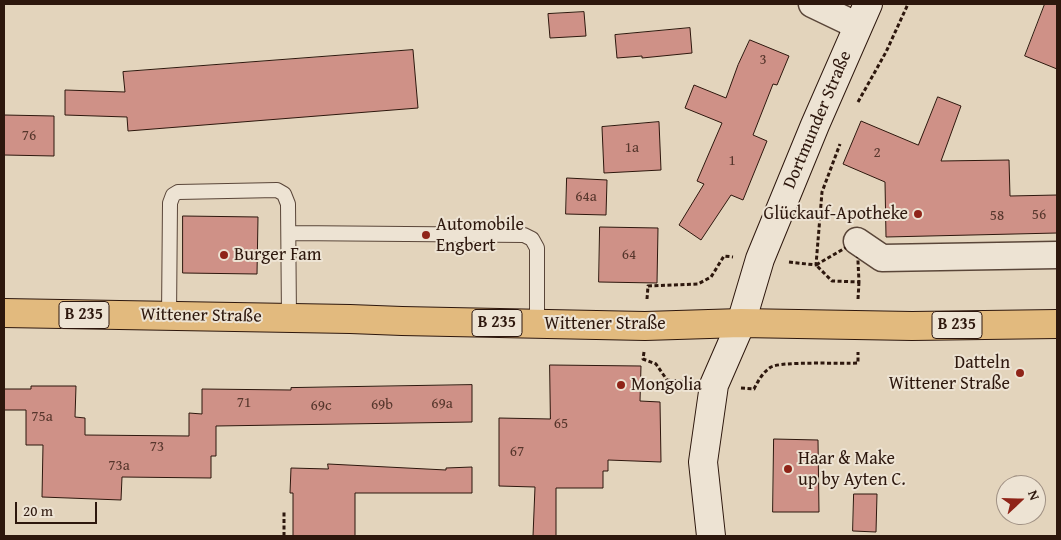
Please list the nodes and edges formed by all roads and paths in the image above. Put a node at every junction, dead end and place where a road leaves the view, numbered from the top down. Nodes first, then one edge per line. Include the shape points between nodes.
1 (812, 4) edge
2 (908, 4) edge
3 (863, 15) edge
4 (857, 103) dead end
5 (842, 138) dead end
6 (289, 233) junction
7 (857, 241) dead end
8 (1057, 255) edge
9 (816, 265) dead end
10 (4, 313) edge
11 (169, 316) junction
12 (289, 318) junction
13 (741, 323) junction
14 (537, 324) junction
15 (1057, 324) edge
16 (284, 510) dead end
17 (284, 536) edge
18 (711, 536) edge

1 - 3 street
2 - 4 path
3 - 13 main road, Dortmunder Straße via 760,259
5 - 9 path via 822,192
6 - 11 lane via 288,204 284,194 277,190 178,192 173,195 170,203
6 - 12 lane
6 - 14 lane via 524,235 532,239 537,248
7 - 8 street via 882,258
10 - 11 main road, Wittener Straße / B 235
11 - 12 main road, Wittener Straße / B 235
12 - 14 main road, Wittener Straße / B 235
13 - 14 main road, Wittener Straße / B 235 via 645,326
13 - 15 main road, Wittener Straße / B 235
13 - 18 main road, Dortmunder Straße via 714,385 711,404 703,462
16 - 17 path

